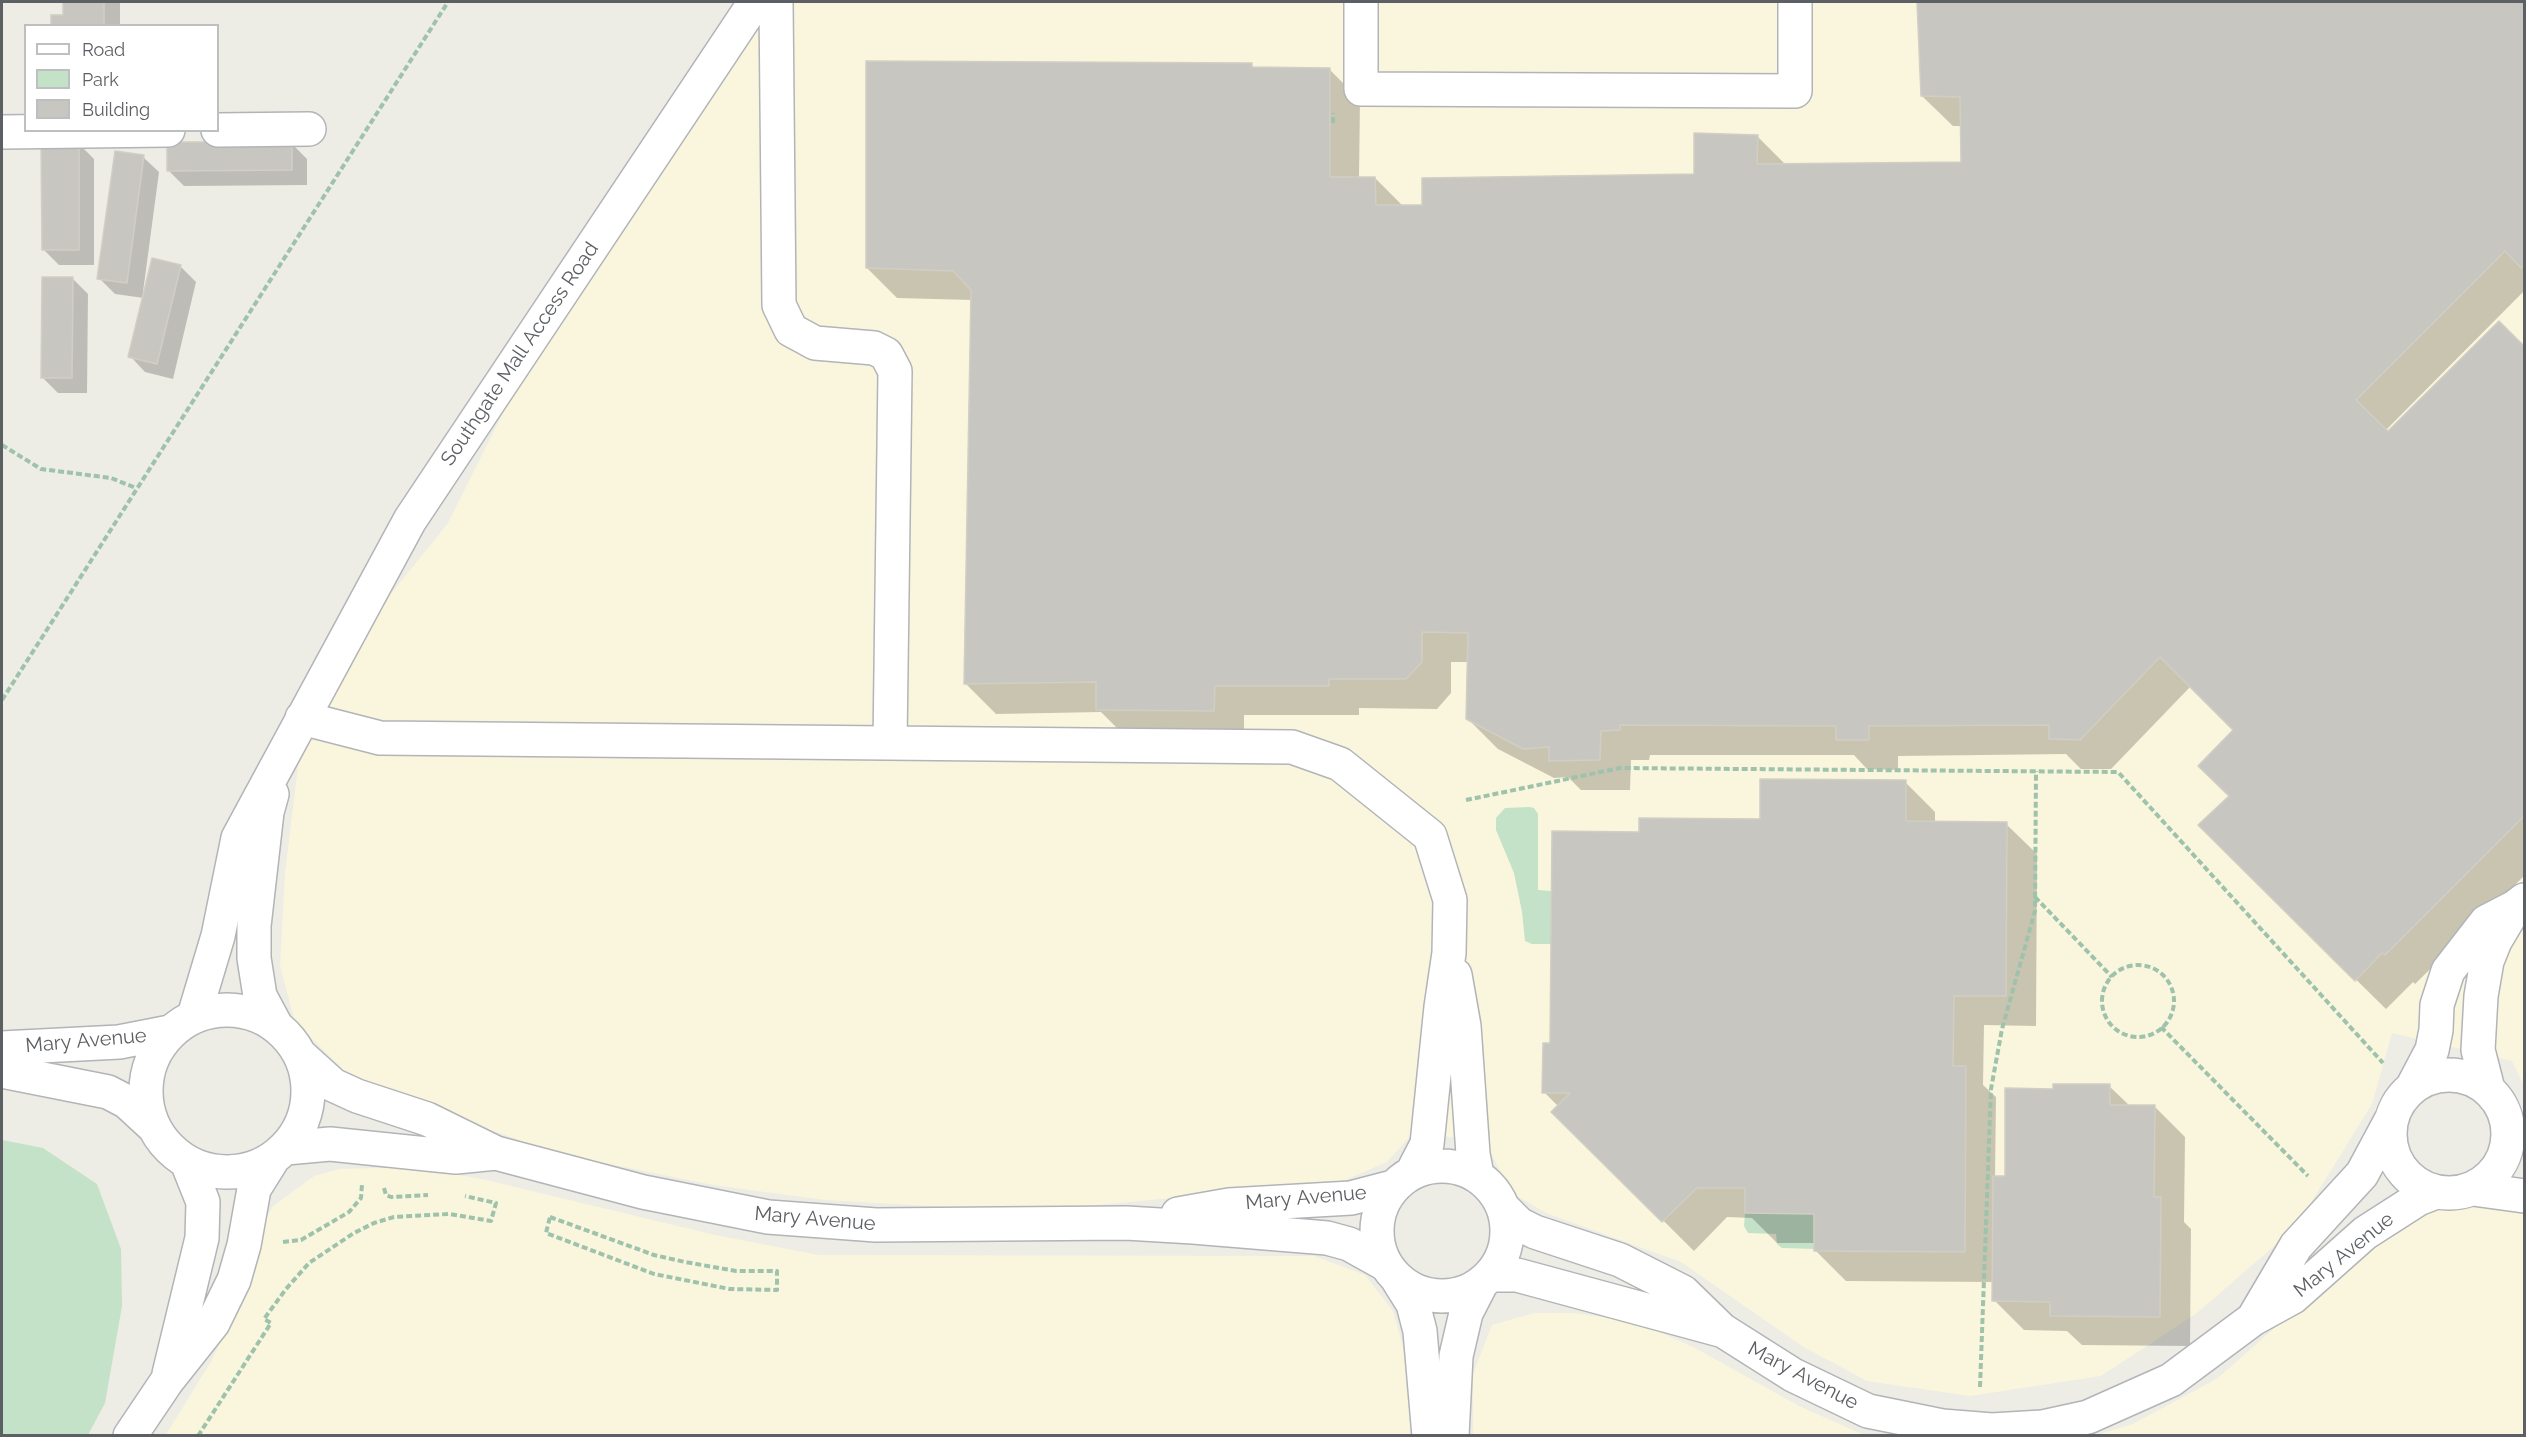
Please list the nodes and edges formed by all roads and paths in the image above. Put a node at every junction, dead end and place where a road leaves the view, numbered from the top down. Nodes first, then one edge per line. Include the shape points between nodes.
1 (448, 2) edge
2 (755, 2) edge
3 (776, 2) edge
4 (1361, 2) edge
5 (1795, 2) edge
6 (309, 129) dead end
7 (219, 130) edge
8 (2, 132) edge
9 (24, 132) edge
10 (2, 445) edge
11 (136, 488) junction
12 (2, 699) edge
13 (302, 718) junction
14 (890, 743) junction
15 (2036, 771) junction
16 (1466, 800) dead end
17 (2035, 896) junction
18 (2520, 903) edge
19 (1449, 953) junction
20 (2112, 977) junction
21 (182, 1024) junction
22 (275, 1024) junction
23 (2161, 1027) junction
24 (2, 1048) edge
25 (301, 1056) junction
26 (2, 1071) edge
27 (2401, 1079) junction
28 (2488, 1089) junction
29 (2391, 1120) junction
30 (154, 1127) junction
31 (2516, 1129) edge
32 (280, 1153) junction
33 (496, 1153) junction
34 (187, 1162) junction
35 (1477, 1175) junction
36 (2308, 1177) dead end
37 (363, 1178) dead end
38 (384, 1178) dead end
39 (1402, 1180) junction
40 (2473, 1189) junction
41 (2436, 1192) junction
42 (439, 1195) dead end
43 (458, 1195) dead end
44 (2524, 1196) edge
45 (1505, 1210) junction
46 (1115, 1223) junction
47 (546, 1233) joint
48 (279, 1241) dead end
49 (1392, 1272) junction
50 (1487, 1279) junction
51 (2253, 1319) junction
52 (1722, 1330) junction
53 (167, 1381) junction
54 (1980, 1387) dead end
55 (2043, 1431) edge
56 (130, 1436) edge
57 (198, 1436) edge
58 (1429, 1436) edge
59 (1452, 1436) edge

1 - 11 path
2 - 13 street, Southgate Mall Access Road via 410,520
3 - 14 street via 778,305 791,330 815,343 874,348 886,354 895,371
4 - 5 street via 1361,89 1795,92
6 - 7 street
8 - 9 street
10 - 11 path via 42,469 111,478
11 - 12 path
13 - 14 street via 380,738
13 - 21 street, Southgate Mall Access Road via 238,838 218,936
13 - 22 street, Southgate Mall Access Road via 280,761 267,812 254,926 260,996
14 - 19 street via 1292,747 1340,764 1430,836 1450,900
15 - 16 path via 1620,768
15 - 17 path
15 - 27 path via 2118,772
17 - 20 path
17 - 54 path via 2035,910 1990,1089
18 - 27 street via 2486,921 2448,971 2437,1005 2432,1050
18 - 28 street via 2487,961 2478,1050
19 - 35 street via 1462,1010
19 - 39 street via 1427,1144
20 - 23 path via 2101,1001 2106,1020 2119,1033 2138,1038 2156,1033
20 - 23 path via 2119,970 2137,965 2156,970 2169,982 2175,1001 2169,1020
21 - 22 street via 222,1009 249,1012
21 - 24 street, Mary Avenue via 119,1042
21 - 30 street via 155,1052 147,1077 146,1102
22 - 25 street
23 - 36 path
25 - 32 street via 308,1080 308,1105 300,1128
25 - 33 street via 333,1085 427,1119
26 - 30 street, Mary Avenue via 108,1092 127,1102
27 - 28 street via 2450,1074
27 - 29 street
28 - 31 street
29 - 41 street via 2389,1139 2394,1158 2418,1186
29 - 51 street, Mary Avenue via 2362,1174 2296,1246
30 - 34 street via 169,1148
31 - 40 street via 2501,1164 2489,1179
32 - 33 street via 330,1144 456,1158
32 - 34 street via 254,1168 232,1172 208,1170
32 - 53 street via 254,1189 234,1280 213,1323
33 - 46 street, Mary Avenue via 644,1192 768,1217 876,1225
34 - 53 street via 203,1202 201,1238
35 - 39 street via 1456,1167 1433,1166
35 - 45 street via 1494,1190
37 - 48 path via 361,1198 349,1212 301,1240
38 - 42 path via 386,1195 391,1197
39 - 46 street, Mary Avenue via 1351,1198 1228,1205
39 - 49 street via 1382,1204 1377,1225 1378,1245
40 - 41 street via 2455,1194
40 - 44 street
41 - 51 street, Mary Avenue via 2365,1233 2293,1298
43 - 57 path via 496,1203 491,1221 449,1214 394,1217 354,1233 309,1263 264,1319 271,1323
45 - 50 street via 1508,1233 1504,1255
45 - 52 street, Mary Avenue via 1519,1224 1535,1232 1620,1260 1683,1292
46 - 49 street, Mary Avenue via 1327,1238 1348,1244
47 - 47 path via 550,1217 675,1260 736,1271 777,1271 777,1290 730,1289 677,1280 626,1265
49 - 50 street via 1416,1292 1436,1297 1457,1295
49 - 58 street via 1413,1304 1420,1331
50 - 52 street, Mary Avenue via 1517,1275
50 - 59 street via 1466,1312 1456,1356
51 - 55 street, Mary Avenue via 2171,1380 2088,1417
52 - 55 street, Mary Avenue via 1793,1375 1868,1411 1942,1426
53 - 56 street

